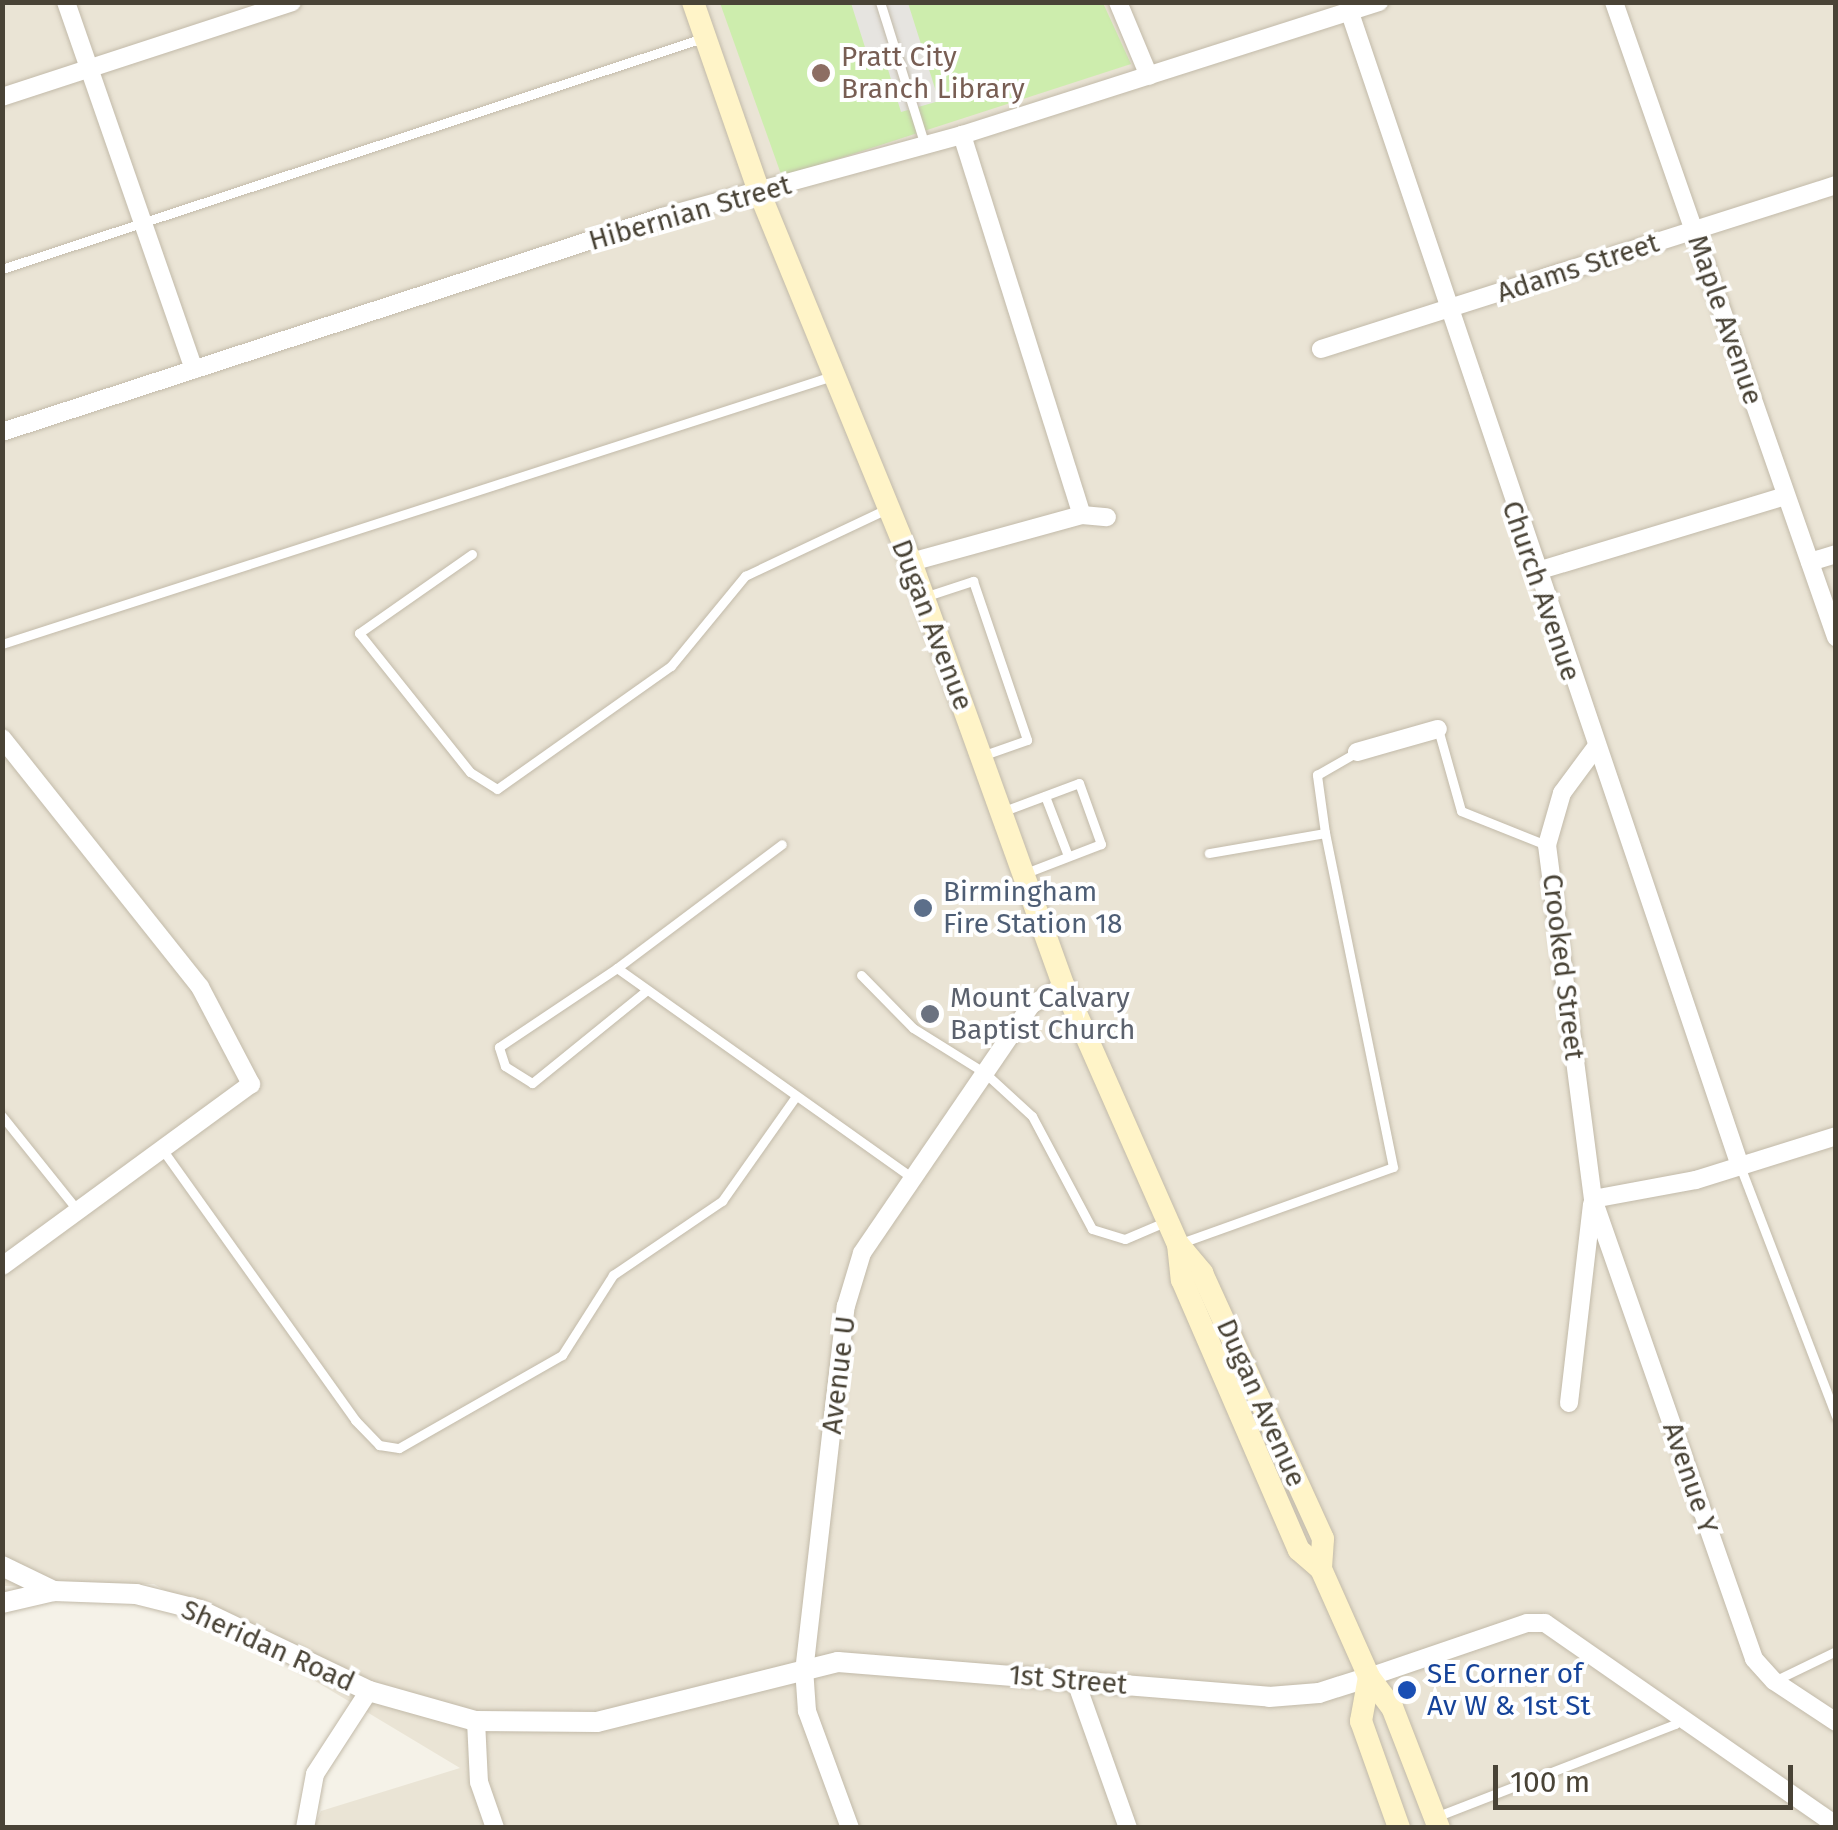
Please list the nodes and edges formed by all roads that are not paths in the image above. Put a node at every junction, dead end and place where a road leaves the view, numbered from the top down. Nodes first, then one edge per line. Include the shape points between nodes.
1 (66, 2) edge
2 (292, 2) edge
3 (694, 2) edge
4 (880, 2) edge
5 (1118, 2) edge
6 (1379, 2) edge
7 (1614, 2) edge
8 (1350, 12) junction
9 (706, 37) junction
10 (90, 70) junction
11 (1149, 76) junction
12 (2, 97) edge
13 (962, 135) junction
14 (925, 146) junction
15 (1836, 185) edge
16 (760, 194) junction
17 (143, 222) junction
18 (1694, 231) junction
19 (2, 269) edge
20 (1447, 311) junction
21 (1320, 349) dead end
22 (194, 368) junction
23 (833, 376) junction
24 (2, 432) edge
25 (1786, 496) junction
26 (887, 509) junction
27 (1082, 514) junction
28 (1107, 517) dead end
29 (472, 554) dead end
30 (1836, 554) edge
31 (911, 562) junction
32 (1810, 562) junction
33 (1534, 572) junction
34 (924, 597) junction
35 (1836, 636) edge
36 (2, 644) edge
37 (1438, 729) joint
38 (2, 738) edge
39 (1596, 747) junction
40 (1357, 752) joint
41 (981, 756) junction
42 (1044, 796) junction
43 (1002, 812) junction
44 (1325, 833) junction
45 (782, 844) dead end
46 (1547, 846) junction
47 (1209, 853) dead end
48 (1068, 856) junction
49 (1024, 873) junction
50 (617, 968) junction
51 (861, 975) dead end
52 (1064, 986) junction
53 (646, 990) junction
54 (985, 1073) junction
55 (796, 1096) junction
56 (2, 1116) edge
57 (1836, 1136) edge
58 (162, 1150) junction
59 (1740, 1166) junction
60 (914, 1178) junction
61 (1593, 1198) junction
62 (78, 1211) junction
63 (1168, 1221) junction
64 (1178, 1244) junction
65 (2, 1266) edge
66 (1568, 1403) dead end
67 (1836, 1416) edge
68 (2, 1566) edge
69 (54, 1591) junction
70 (2, 1603) edge
71 (1836, 1651) edge
72 (804, 1672) junction
73 (1369, 1677) junction
74 (1774, 1681) junction
75 (1076, 1682) junction
76 (369, 1691) junction
77 (1679, 1717) junction
78 (476, 1722) junction
79 (1836, 1722) edge
80 (1437, 1822) edge
81 (1836, 1825) edge
82 (306, 1828) edge
83 (495, 1828) edge
84 (850, 1828) edge
85 (1128, 1828) edge
86 (1400, 1828) edge

1 - 10 street
2 - 10 street
3 - 9 main road, Dugan Avenue
4 - 14 lane
5 - 11 street
6 - 8 street, Hibernian Street
7 - 18 street, Maple Avenue
8 - 11 street, Hibernian Street
8 - 20 street, Church Avenue
9 - 16 main road, Dugan Avenue
9 - 17 lane
10 - 12 street
10 - 17 street
11 - 13 street, Hibernian Street
13 - 14 street, Hibernian Street
13 - 27 street
14 - 16 street, Hibernian Street
15 - 18 street, Adams Street
16 - 22 street, Hibernian Street via 662,217
16 - 23 main road, Dugan Avenue
17 - 19 lane
17 - 22 street
18 - 20 street, Adams Street
18 - 25 street, Maple Avenue
20 - 21 street, Adams Street
20 - 33 street, Church Avenue
22 - 24 street, Hibernian Street
23 - 26 main road, Dugan Avenue
23 - 36 lane
25 - 32 street, Maple Avenue
25 - 33 street
26 - 29 lane via 745,576 671,666 497,789 470,772 359,633
26 - 31 main road, Dugan Avenue
27 - 28 street
27 - 31 street
30 - 32 street
31 - 34 main road, Dugan Avenue
32 - 35 street, Maple Avenue
33 - 39 street, Church Avenue
34 - 41 main road, Dugan Avenue
34 - 41 lane via 972,581 1027,740
37 - 40 street
37 - 46 lane via 1460,811
38 - 58 street via 200,988 251,1084
39 - 46 street, Crooked Street via 1562,793
39 - 59 street, Church Avenue
40 - 44 lane via 1316,776
41 - 43 main road, Dugan Avenue
42 - 43 lane
42 - 48 lane
42 - 48 lane via 1079,783 1100,844
43 - 49 main road, Dugan Avenue
44 - 47 lane
44 - 64 lane via 1394,1166
45 - 50 lane
46 - 61 street, Crooked Street
48 - 49 lane
49 - 52 main road, Dugan Avenue
50 - 53 lane
50 - 53 lane via 498,1047 506,1066 532,1083
51 - 54 lane via 913,1028
52 - 54 street, Avenue U via 1031,1005
52 - 63 main road, Dugan Avenue
53 - 55 lane
54 - 60 street, Avenue U
54 - 63 lane via 1042,1130 1092,1229 1125,1240
55 - 58 lane via 722,1201 613,1275 562,1355 399,1448 379,1445 355,1420
55 - 60 lane
56 - 62 lane
57 - 59 street
58 - 62 street
59 - 61 street
59 - 67 lane
60 - 72 street, Avenue U via 862,1253 846,1306
61 - 66 street
61 - 74 street, Avenue Y via 1754,1659
62 - 65 street
63 - 64 main road, Dugan Avenue
64 - 73 main road, Dugan Avenue via 1182,1280 1299,1550 1321,1569
68 - 69 street, Sheridan Road
69 - 70 street
69 - 76 street, Sheridan Road via 136,1594 200,1610
71 - 74 lane
72 - 75 street, 1st Street via 838,1662
72 - 78 street, 1st Street via 596,1722
72 - 84 street, Avenue U via 807,1712
73 - 75 street, 1st Street via 1319,1693 1269,1697
73 - 77 street, 1st Street via 1527,1623 1546,1623
73 - 80 main road, Dugan Avenue via 1392,1706
73 - 86 main road via 1361,1721
74 - 79 street, Avenue Y
75 - 85 street
76 - 78 street, Sheridan Road
76 - 82 street via 314,1774
77 - 80 lane
77 - 81 street
78 - 83 street via 479,1782

